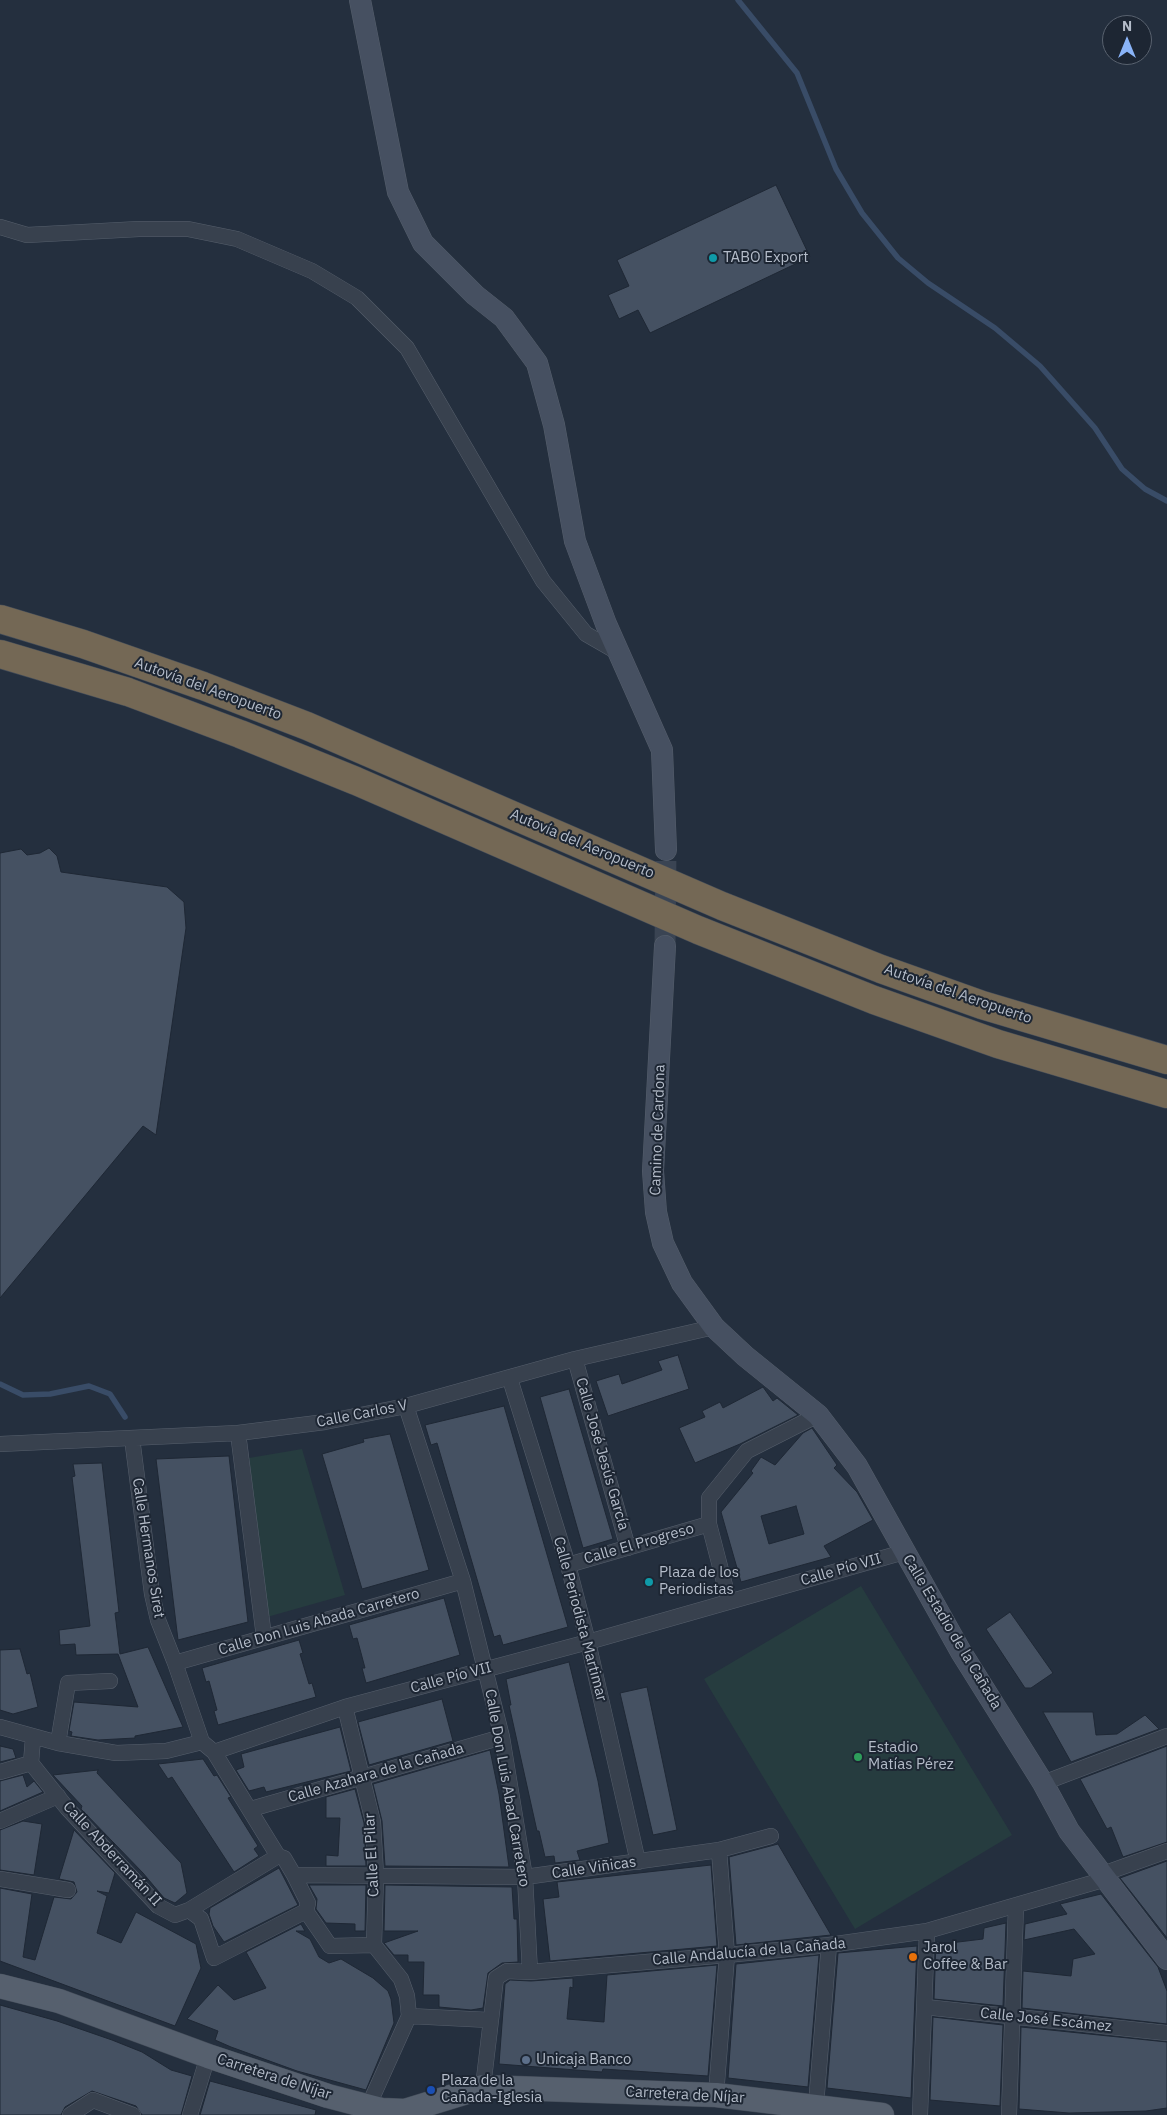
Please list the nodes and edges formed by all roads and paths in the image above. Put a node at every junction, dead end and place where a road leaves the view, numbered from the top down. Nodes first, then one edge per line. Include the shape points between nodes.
1 (360, 0) edge
2 (0, 227) edge
3 (0, 619) edge
4 (0, 654) edge
5 (620, 654) junction
6 (666, 850) tunnel mouth
7 (665, 946) tunnel mouth
8 (1167, 1060) edge
9 (1167, 1094) edge
10 (714, 1327) junction
11 (575, 1359) junction
12 (510, 1379) junction
13 (406, 1406) junction
14 (818, 1415) junction
15 (238, 1434) junction
16 (132, 1438) junction
17 (0, 1444) edge
18 (709, 1524) junction
19 (628, 1548) junction
20 (904, 1552) junction
21 (568, 1564) junction
22 (463, 1581) junction
23 (729, 1601) junction
24 (264, 1637) junction
25 (588, 1642) junction
26 (175, 1663) junction
27 (486, 1668) junction
28 (110, 1681) dead end
29 (345, 1707) junction
30 (0, 1727) edge
31 (1167, 1736) edge
32 (34, 1738) junction
33 (502, 1738) junction
34 (202, 1742) junction
35 (58, 1744) junction
36 (214, 1752) junction
37 (31, 1763) junction
38 (0, 1772) edge
39 (362, 1776) junction
40 (1043, 1783) junction
41 (58, 1796) junction
42 (251, 1809) junction
43 (0, 1821) edge
44 (771, 1836) dead end
45 (718, 1850) junction
46 (1167, 1851) edge
47 (278, 1856) junction
48 (638, 1862) junction
49 (376, 1874) junction
50 (294, 1875) junction
51 (525, 1877) junction
52 (0, 1879) edge
53 (1106, 1879) junction
54 (68, 1890) dead end
55 (1016, 1906) junction
56 (189, 1910) junction
57 (306, 1911) junction
58 (927, 1932) junction
59 (374, 1945) junction
60 (829, 1945) junction
61 (727, 1955) junction
62 (1167, 1959) edge
63 (530, 1972) junction
64 (0, 1986) edge
65 (925, 2007) junction
66 (409, 2016) junction
67 (1013, 2017) junction
68 (490, 2020) junction
69 (1167, 2033) edge
70 (208, 2056) junction
71 (483, 2087) junction
72 (716, 2095) junction
73 (368, 2106) junction
74 (803, 2108) edge
75 (428, 2111) edge
76 (874, 2114) edge
77 (70, 2115) edge
78 (133, 2115) edge
79 (190, 2115) edge
80 (920, 2115) edge
81 (1010, 2115) edge

1 - 5 street via 398,192 423,243 475,295 504,318 537,363 554,425 575,541
2 - 5 street via 27,235 139,228 188,229 237,239 312,271 358,298 407,348 543,581 586,634
3 - 8 highway, Autovía del Aeropuerto via 83,644 307,726 722,906 881,968 982,1005
4 - 9 highway, Autovía del Aeropuerto via 128,692 240,734 698,930 874,1000 998,1044
5 - 6 street via 662,750
7 - 10 street, Camino de Cardona via 653,1171 656,1212 663,1243 682,1283
10 - 11 street, Calle Carlos V
10 - 14 street, Calle Estadio de la Cañada
11 - 12 street, Calle Carlos V
11 - 19 street, Calle José Jesús García
12 - 13 street, Calle Carlos V
12 - 21 street, Calle Periodista Martimar
13 - 15 street, Calle Carlos V
13 - 22 street, Calle Don Luis Abad Carretero
14 - 18 street via 747,1451 709,1498
14 - 20 street, Calle Estadio de la Cañada via 857,1466
15 - 16 street, Calle Carlos V
15 - 24 street
16 - 17 street, Calle Carlos V
16 - 26 street, Calle Hermanos Siret via 152,1594 158,1620
18 - 19 street, Calle El Progreso
18 - 23 street
19 - 21 street, Calle El Progreso
20 - 23 street, Calle Pío VII
20 - 40 street, Calle Estadio de la Cañada
21 - 25 street, Calle Periodista Martimar
22 - 24 street, Calle Don Luis Abada Carretero
22 - 27 street, Calle Don Luis Abad Carretero
23 - 25 street, Calle Pío VII
24 - 26 street, Calle Don Luis Abada Carretero
25 - 27 street, Calle Pío VII
25 - 48 street, Calle Periodista Martimar
26 - 34 street, Calle Hermanos Siret
27 - 29 street, Calle Pío VII
27 - 33 street, Calle Don Luis Abad Carretero
28 - 35 street via 68,1683
29 - 36 street, Calle Pío VII
29 - 39 street, Calle El Pilar
30 - 32 street
31 - 40 street
32 - 35 street
32 - 37 street
33 - 39 street, Calle Azahara de la Cañada
33 - 51 street, Calle Don Luis Abad Carretero
34 - 35 street via 166,1751 116,1753
34 - 36 street
36 - 42 street
37 - 38 street
37 - 41 street, Calle Abderramán II
39 - 42 street, Calle Azahara de la Cañada
39 - 49 street, Calle El Pilar via 373,1822
40 - 53 street, Calle Estadio de la Cañada via 1070,1830
41 - 43 street
41 - 56 street, Calle Abderramán II via 158,1906 175,1915
42 - 47 street
44 - 45 street, Calle Viñicas
45 - 48 street, Calle Viñicas
45 - 61 street
46 - 53 street, Calle Andalucía de la Cañada via 1111,1871
47 - 50 street via 284,1858
47 - 56 street
48 - 51 street, Calle Viñicas
49 - 50 street, Calle Viñicas
49 - 51 street, Calle Viñicas
49 - 59 street, Calle El Pilar
50 - 57 street via 308,1903
51 - 63 street, Calle Don Luis Abad Carretero
52 - 54 street
53 - 55 street, Calle Andalucía de la Cañada
53 - 62 street, Calle Estadio de la Cañada
55 - 58 street, Calle Andalucía de la Cañada
55 - 67 street
56 - 57 street via 201,1919 214,1958
57 - 59 street via 330,1946
58 - 60 street, Calle Andalucía de la Cañada
58 - 65 street
59 - 66 street via 401,1979
60 - 61 street, Calle Andalucía de la Cañada
60 - 74 street
61 - 63 street, Calle Andalucía de la Cañada
61 - 72 street
63 - 68 street, Calle Andalucía de la Cañada via 507,1971 496,1978
64 - 70 main road, Carretera de Níjar via 59,2001
65 - 67 street, Calle José Escámez
65 - 80 street
66 - 68 street
66 - 73 street
67 - 69 street, Calle José Escámez
67 - 81 street
68 - 71 street, Calle Andalucía de la Cañada
70 - 73 main road, Carretera de Níjar
70 - 79 street
71 - 72 main road, Carretera de Níjar
71 - 75 main road, Carretera de Níjar
72 - 74 main road, Carretera de Níjar
73 - 75 main road, Carretera de Níjar via 382,2110
74 - 76 main road, Carretera de Níjar
77 - 78 street via 93,2100

